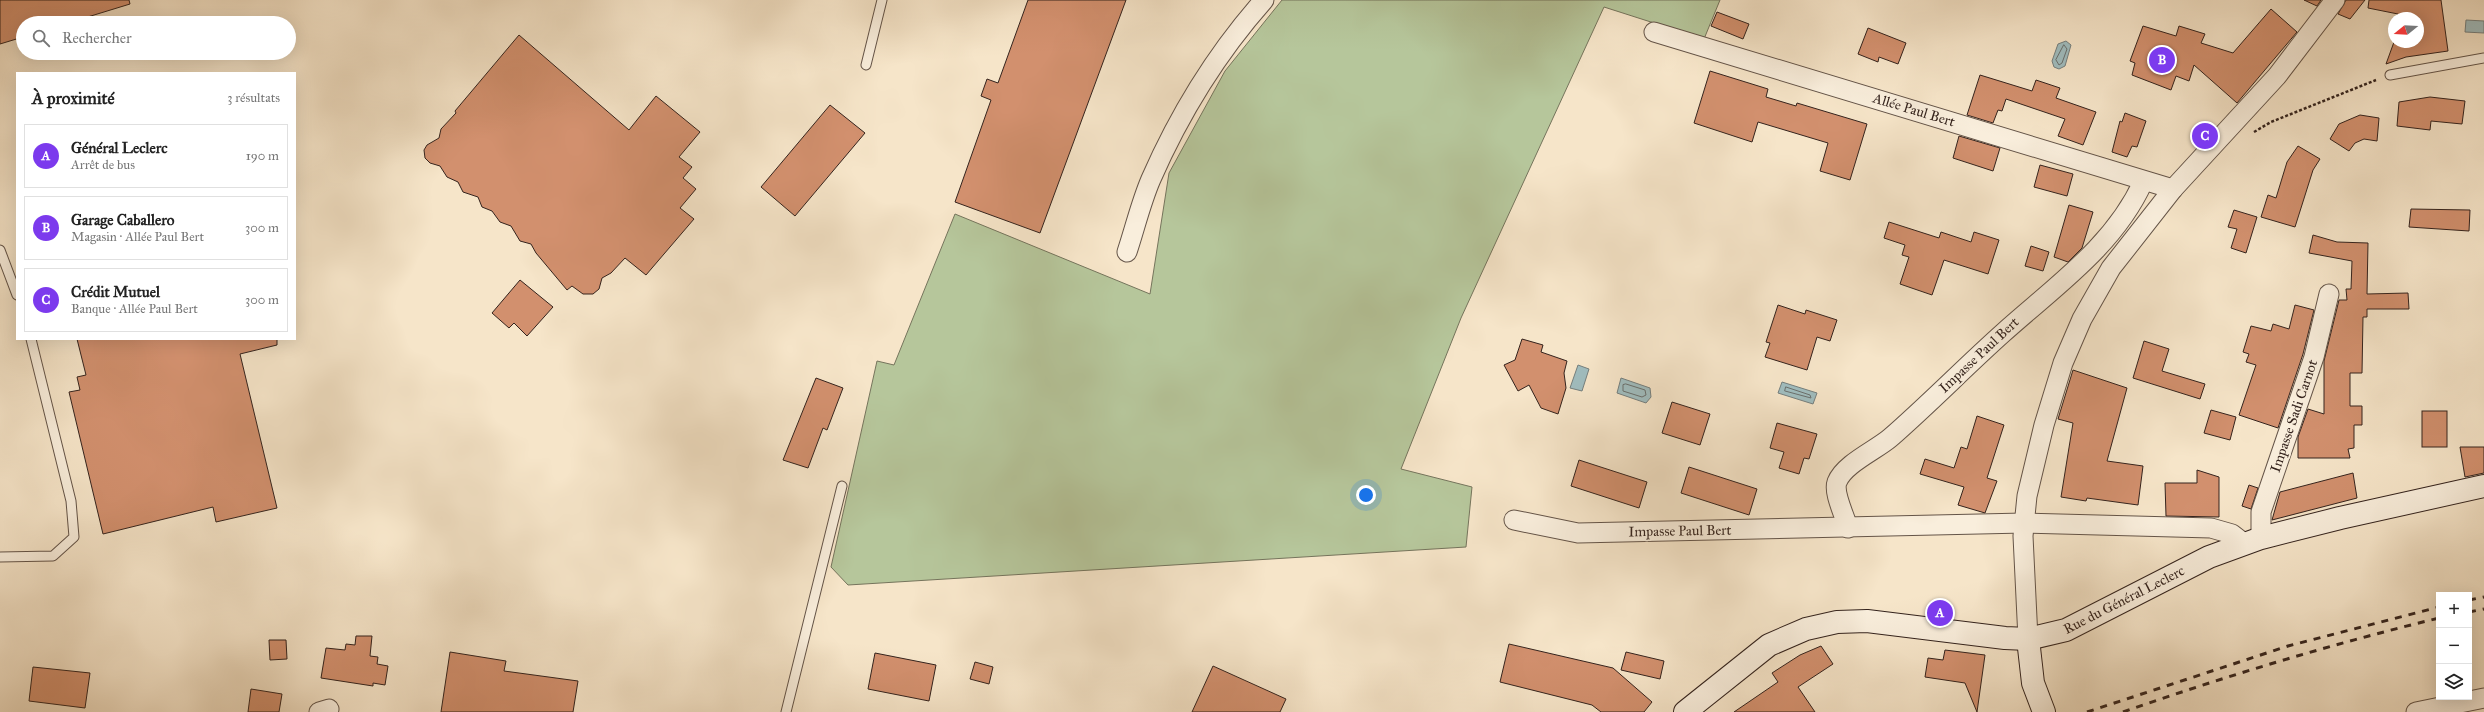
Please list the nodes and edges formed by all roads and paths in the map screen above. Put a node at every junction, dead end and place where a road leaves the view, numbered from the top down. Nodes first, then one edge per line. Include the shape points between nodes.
1 (882, 0) edge
2 (1264, 0) edge
3 (2335, 0) edge
4 (1654, 32) dead end
5 (2484, 58) edge
6 (866, 65) dead end
7 (2390, 75) joint
8 (2252, 134) dead end
9 (2143, 182) junction
10 (2173, 189) junction
11 (0, 250) edge
12 (1127, 252) dead end
13 (16, 292) edge
14 (2329, 294) dead end
15 (31, 340) edge
16 (842, 486) dead end
17 (2484, 486) edge
18 (1514, 520) dead end
19 (1848, 528) junction
20 (2024, 529) junction
21 (2253, 541) junction
22 (0, 557) edge
23 (2028, 639) junction
24 (2484, 698) edge
25 (2041, 703) edge
26 (2441, 709) edge
27 (786, 712) edge
28 (1685, 712) edge
29 (2416, 712) edge

1 - 6 lane
2 - 12 street via 1244,22 1199,86 1150,180
3 - 10 street via 2277,76
4 - 9 street, Allée Paul Bert
5 - 7 lane
7 - 8 path via 2271,122
9 - 10 street, Allée Paul Bert
9 - 19 street, Impasse Paul Bert via 2120,224 2082,264 2031,307 1889,439 1851,466 1837,481 1836,493
10 - 20 street via 2111,268 2082,320 2063,363 2044,425 2027,496
11 - 13 lane
14 - 21 street, Impasse Sadi Carnot via 2314,357
15 - 22 lane via 71,501 74,538 53,556
16 - 27 lane
17 - 21 street, Rue du Général Leclerc via 2340,518
18 - 19 street, Impasse Paul Bert via 1578,533
19 - 20 street, Impasse Paul Bert
20 - 21 street, Impasse Paul Bert via 2210,528
20 - 23 street
21 - 23 street, Rue du Général Leclerc via 2209,557 2066,630
23 - 25 street via 2031,671
23 - 28 street, Rue du Général Leclerc via 1867,621 1837,622 1806,629 1769,646
24 - 26 street
26 - 29 street

